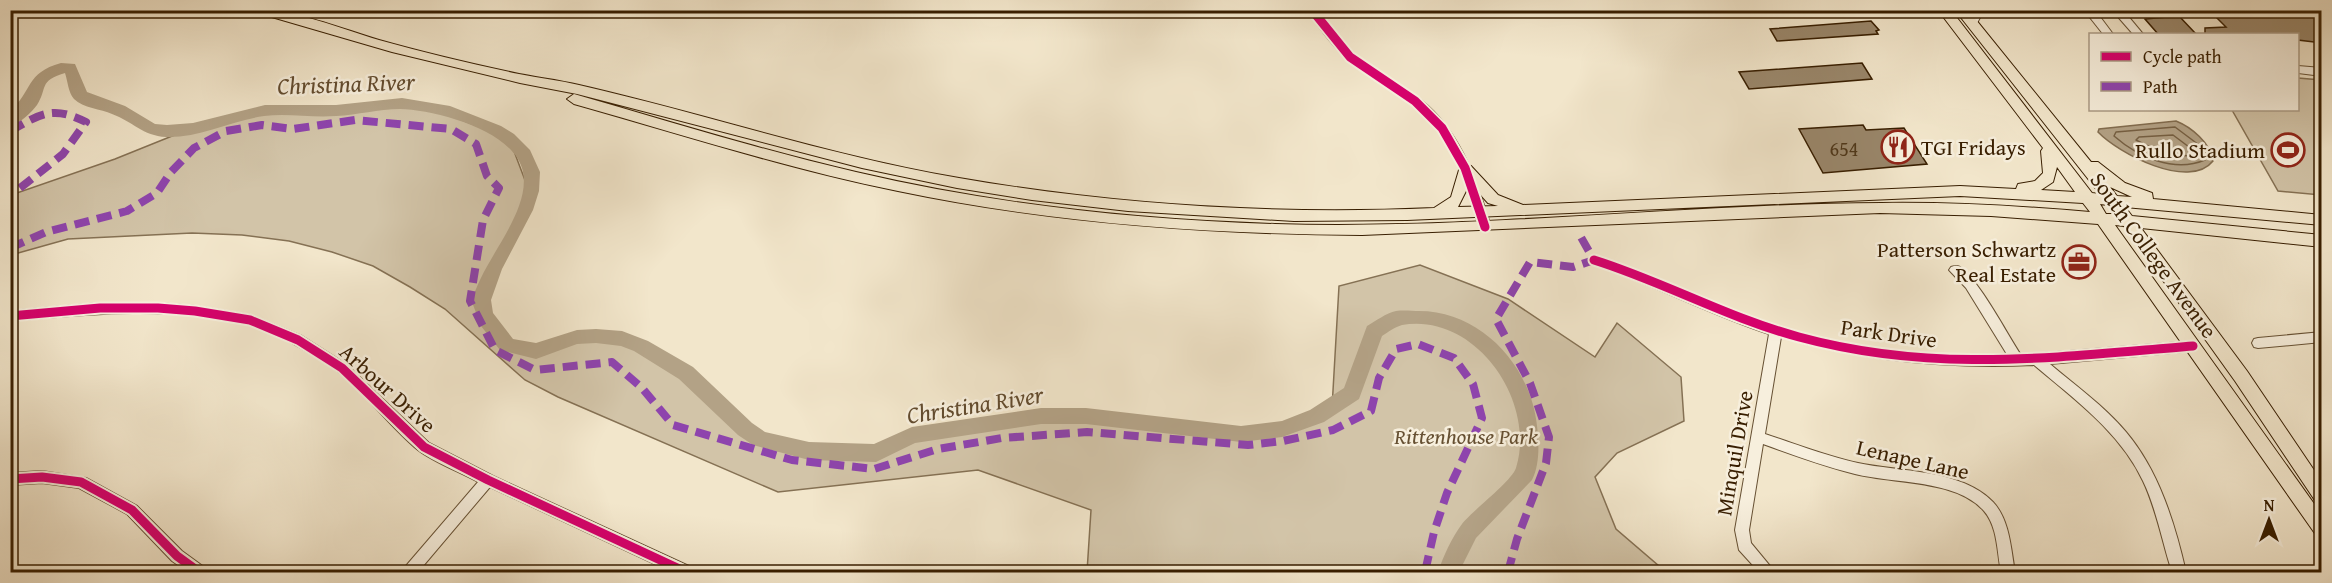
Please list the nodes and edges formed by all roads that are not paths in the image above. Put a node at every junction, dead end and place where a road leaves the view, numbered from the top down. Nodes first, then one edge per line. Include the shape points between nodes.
1 (262, 10) edge
2 (1312, 10) edge
3 (1944, 10) edge
4 (1961, 10) edge
5 (1979, 10) edge
6 (2089, 10) edge
7 (2117, 10) edge
8 (1972, 23) junction
9 (2107, 33) edge
10 (2137, 33) edge
11 (2299, 70) edge
12 (2322, 72) edge
13 (520, 80) junction
14 (2047, 145) junction
15 (2071, 146) junction
16 (1466, 170) junction
17 (1960, 191) junction
18 (2086, 198) junction
19 (2111, 200) junction
20 (2201, 209) junction
21 (1549, 210) junction
22 (1481, 212) junction
23 (2037, 213) junction
24 (1407, 215) junction
25 (2100, 217) junction
26 (2127, 220) junction
27 (2322, 220) edge
28 (1485, 227) junction
29 (2185, 227) junction
30 (2322, 241) edge
31 (2155, 258) junction
32 (1594, 260) dead end
33 (2132, 262) junction
34 (1955, 270) dead end
35 (10, 316) edge
36 (1776, 331) junction
37 (2322, 338) edge
38 (2258, 343) dead end
39 (2193, 346) junction
40 (2036, 359) junction
41 (2017, 360) junction
42 (1758, 437) junction
43 (10, 479) edge
44 (488, 480) junction
45 (2321, 496) edge
46 (2322, 530) edge
47 (199, 573) edge
48 (410, 573) edge
49 (686, 573) edge
50 (1768, 573) edge
51 (2008, 573) edge
52 (2179, 573) edge

1 - 13 main road
2 - 16 street via 1350,57 1430,114 1451,141
3 - 14 main road, South College Avenue
4 - 8 main road, South College Avenue
5 - 8 street
6 - 9 street
7 - 10 street
8 - 15 main road, South College Avenue
11 - 12 street
13 - 24 main road via 578,89 882,167 1024,194 1235,214
13 - 28 main road via 570,98 853,176 1008,205 1113,219 1251,229
14 - 17 main road via 2052,170 2040,185
14 - 18 main road, South College Avenue
15 - 19 main road, South College Avenue
15 - 20 main road via 2120,187
16 - 21 main road via 1493,199
16 - 22 street
16 - 24 main road via 1455,204 1444,210
17 - 18 main road
17 - 21 main road
18 - 19 main road
18 - 25 main road, South College Avenue
19 - 20 main road
19 - 26 main road, South College Avenue
20 - 27 main road
21 - 22 main road
22 - 24 main road
22 - 28 street
23 - 25 main road
23 - 28 main road via 1876,208
23 - 33 main road via 2092,228
25 - 26 main road
25 - 33 main road, South College Avenue
26 - 29 main road
26 - 31 main road, South College Avenue
29 - 30 main road
29 - 31 main road via 2159,234 2153,245
31 - 45 main road, South College Avenue via 2242,377
32 - 36 street, Park Drive
33 - 39 main road, South College Avenue
34 - 41 street via 1970,285
35 - 44 street, Arbour Drive via 100,308 158,308 250,320 298,340 342,368 424,447
36 - 41 street, Park Drive via 1840,347 1905,357 1968,362
36 - 42 street, Minquil Drive
37 - 38 street
39 - 40 street, Park Drive
39 - 46 main road, South College Avenue
40 - 41 street, Park Drive
40 - 52 street via 2112,427 2137,457 2153,488
42 - 50 street, Minquil Drive via 1742,537 1751,555
42 - 51 street, Lenape Lane via 1858,469 1972,493 1996,519
43 - 47 street via 42,477 81,482 132,510
44 - 48 street
44 - 49 street, Arbour Drive

